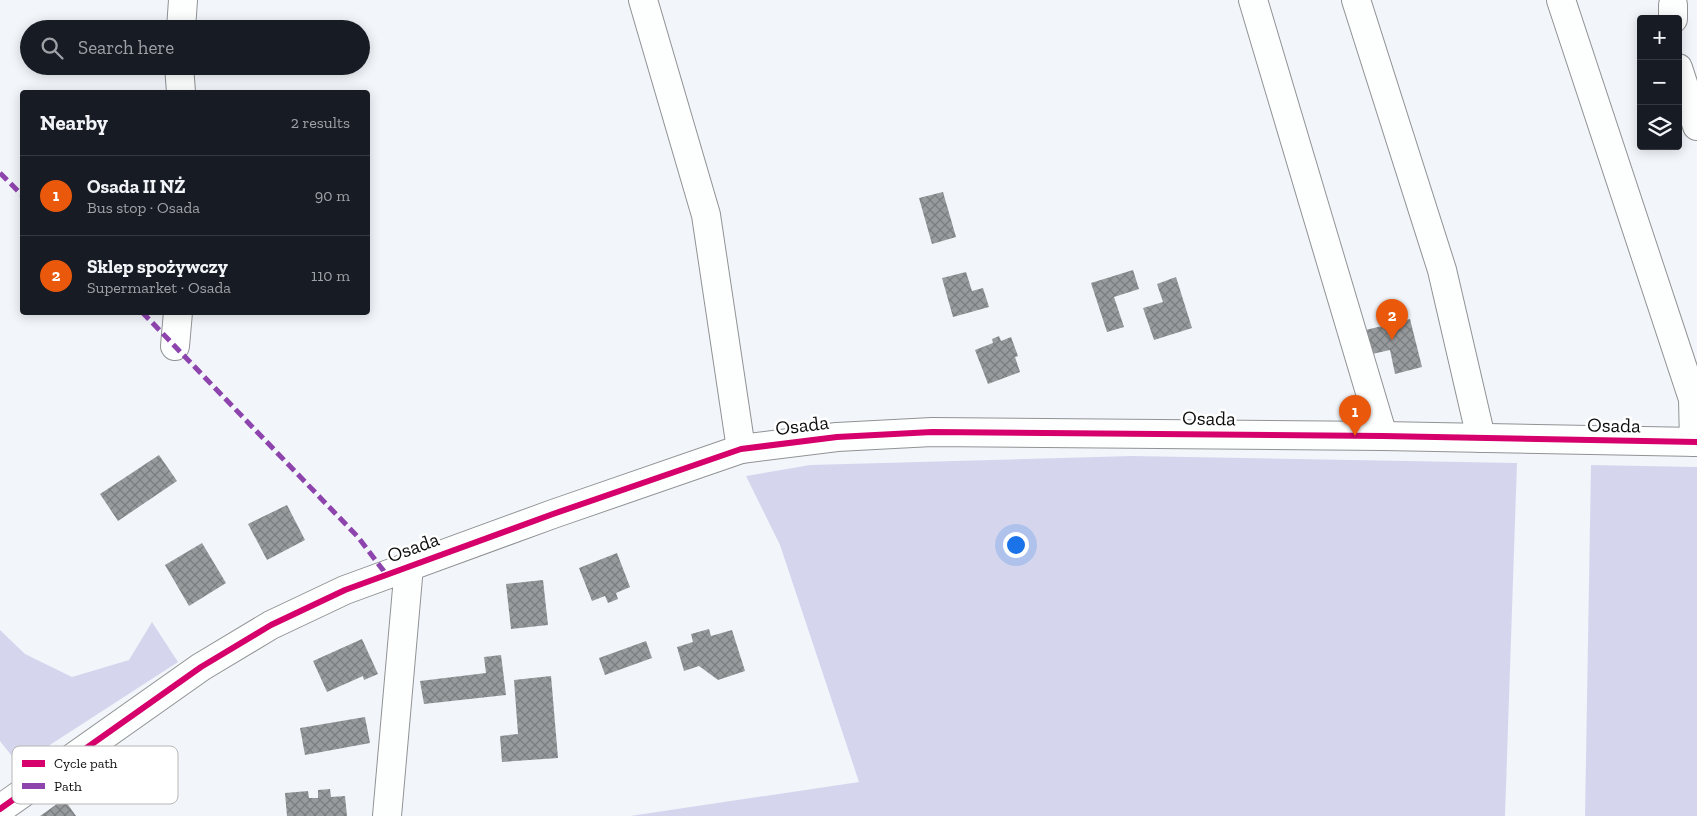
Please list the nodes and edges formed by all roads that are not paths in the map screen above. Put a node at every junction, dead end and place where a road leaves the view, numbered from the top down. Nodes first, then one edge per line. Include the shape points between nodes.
1 (184, 0) edge
2 (643, 0) edge
3 (1253, 0) edge
4 (1356, 0) edge
5 (1561, 0) edge
6 (183, 20) edge
7 (180, 75) edge
8 (1682, 80) edge
9 (181, 90) edge
10 (1697, 126) edge
11 (178, 315) edge
12 (175, 346) dead end
13 (1383, 436) junction
14 (1481, 438) junction
15 (1696, 442) edge
16 (741, 448) junction
17 (409, 566) junction
18 (89, 746) edge
19 (12, 801) edge
20 (0, 809) edge
21 (387, 816) edge

1 - 6 street
2 - 16 street via 706,215
3 - 13 street
4 - 14 street via 1442,270
5 - 15 street via 1694,399
7 - 9 street
8 - 10 street
11 - 12 street
13 - 14 street, Osada
13 - 16 street, Osada via 932,432 837,437
14 - 15 street, Osada
16 - 17 street, Osada
17 - 18 street, Osada via 345,590 271,625 201,667
17 - 21 street
19 - 20 street, Osada

